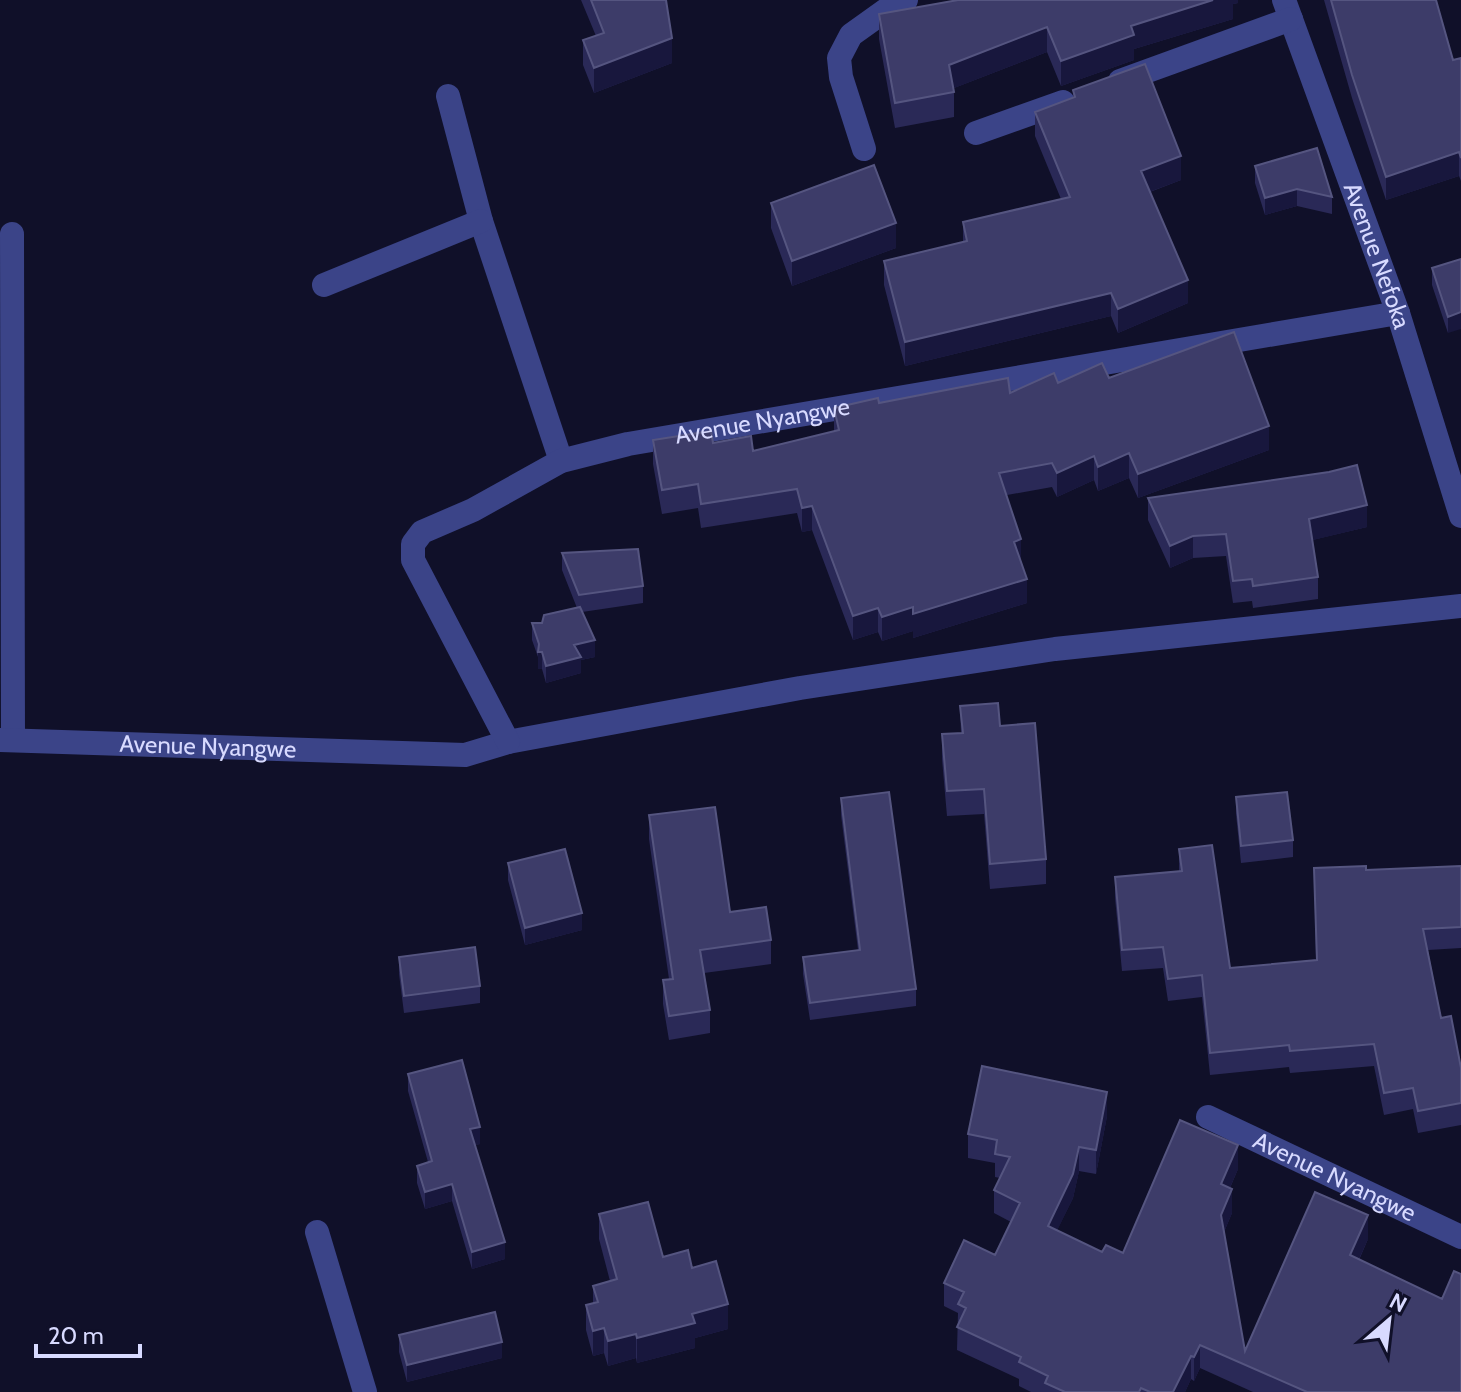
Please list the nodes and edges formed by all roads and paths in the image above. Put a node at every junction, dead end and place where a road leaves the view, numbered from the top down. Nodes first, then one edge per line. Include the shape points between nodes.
1 (906, 0) edge
2 (1287, 10) edge
3 (448, 96) dead end
4 (976, 133) dead end
5 (864, 149) dead end
6 (481, 221) junction
7 (12, 234) dead end
8 (324, 285) dead end
9 (1398, 313) junction
10 (561, 461) junction
11 (1461, 516) edge
12 (1461, 606) edge
13 (6, 740) edge
14 (508, 742) junction
15 (1208, 1117) dead end
16 (317, 1232) dead end
17 (1461, 1237) edge
18 (365, 1392) edge

1 - 5 street via 851,35 839,58
2 - 4 street
2 - 9 street, Avenue Nefoka
3 - 6 street
6 - 8 street
6 - 10 street
7 - 13 street
9 - 10 street, Avenue Nyangwe via 643,441
9 - 11 street, Avenue Nefoka
10 - 14 street, Avenue Nyangwe via 422,532 413,544 413,560
12 - 14 street, Avenue Nyangwe via 1055,649 800,688
13 - 14 street, Avenue Nyangwe via 465,755
15 - 17 street, Avenue Nyangwe
16 - 18 street

